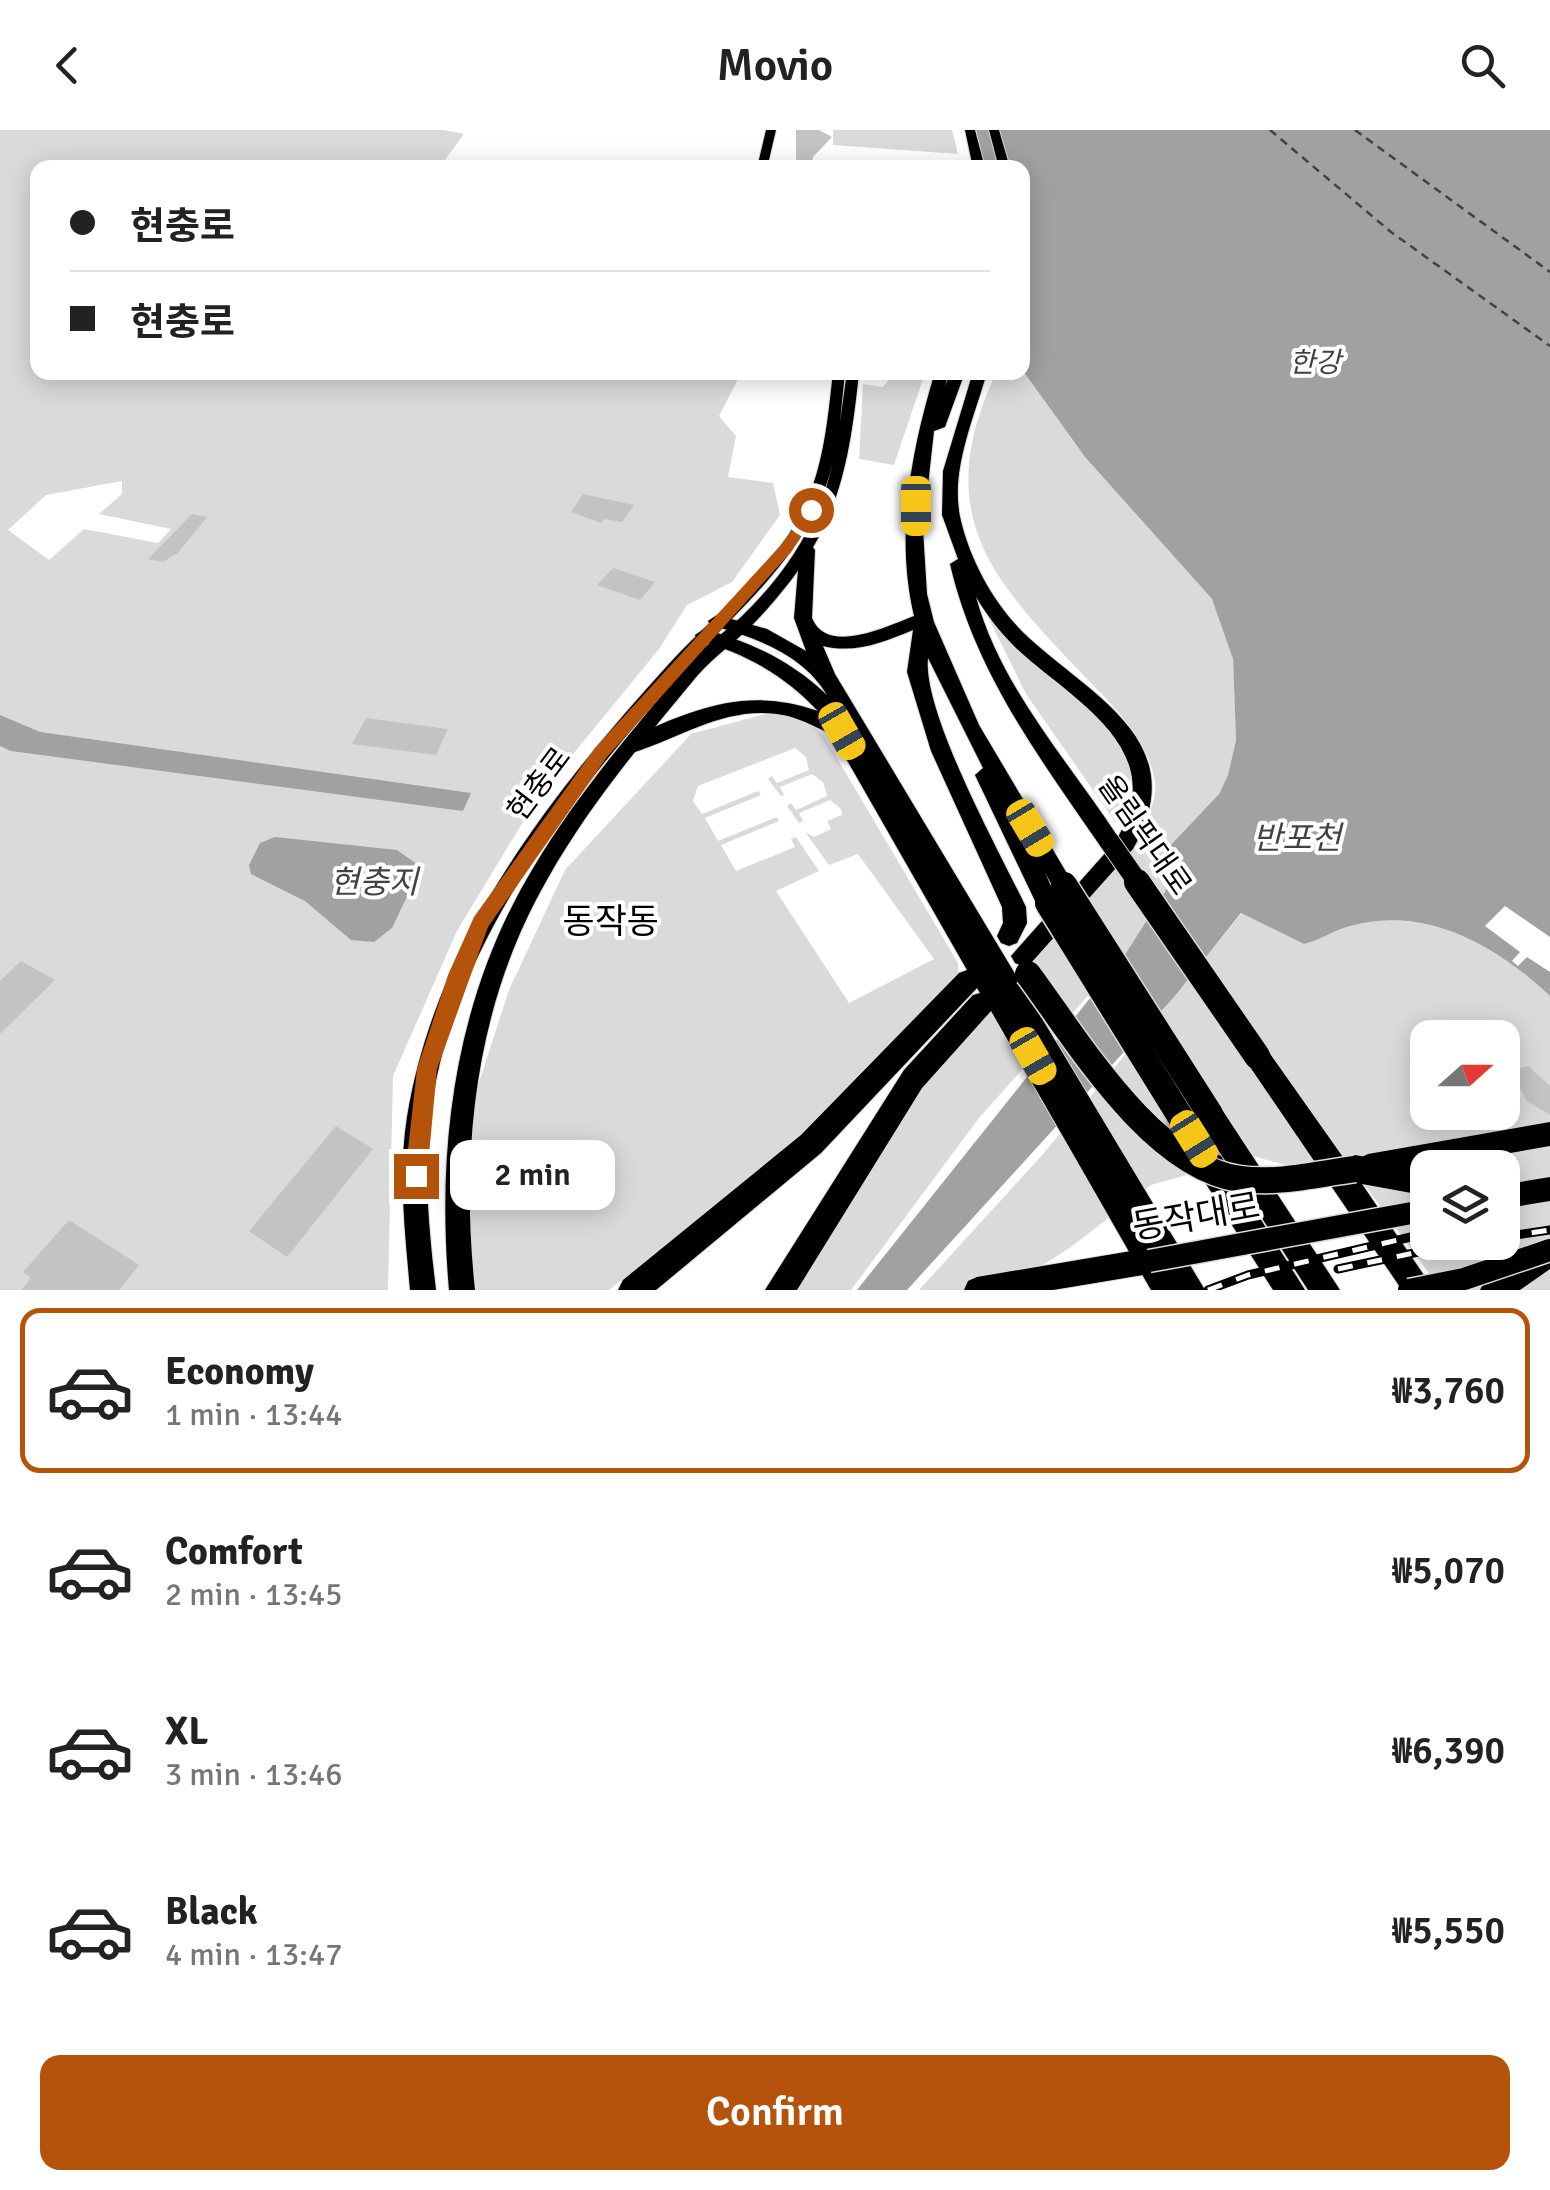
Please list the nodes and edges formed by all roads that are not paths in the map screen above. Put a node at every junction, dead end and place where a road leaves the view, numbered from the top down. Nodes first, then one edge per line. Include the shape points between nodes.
1 (771, 130) edge
2 (780, 130) edge
3 (970, 130) edge
4 (980, 130) edge
5 (994, 130) edge
6 (764, 160) edge
7 (773, 160) edge
8 (977, 160) edge
9 (987, 160) edge
10 (1003, 160) edge
11 (838, 380) edge
12 (853, 380) edge
13 (940, 380) edge
14 (955, 380) edge
15 (978, 380) edge
16 (921, 465) junction
17 (950, 515) junction
18 (806, 550) junction
19 (924, 619) junction
20 (722, 630) junction
21 (808, 631) junction
22 (825, 675) junction
23 (842, 731) junction
24 (635, 744) junction
25 (929, 848) junction
26 (1056, 894) junction
27 (1010, 936) dead end
28 (1025, 965) junction
29 (1020, 1016) junction
30 (1550, 1134) edge
31 (1354, 1169) junction
32 (1410, 1179) edge
33 (1550, 1189) edge
34 (1520, 1194) edge
35 (1410, 1213) edge
36 (1134, 1215) junction
37 (1550, 1252) edge
38 (424, 1290) edge
39 (462, 1290) edge
40 (633, 1290) edge
41 (780, 1290) edge
42 (977, 1290) edge
43 (1167, 1290) edge
44 (1190, 1290) edge
45 (1290, 1290) edge
46 (1325, 1290) edge
47 (1409, 1290) edge
48 (1419, 1290) edge
49 (1495, 1290) edge

1 - 6 main road
2 - 7 main road
3 - 8 highway
4 - 9 highway
5 - 10 highway
11 - 20 main road, 현충로 via 830,444 811,510
12 - 18 main road, 현충로 via 844,464
13 - 16 highway
14 - 16 highway
15 - 17 highway, 올림픽대로 via 951,471
16 - 19 highway via 916,567
17 - 28 highway via 1000,619 1121,726 1139,759 1144,800 1132,834
17 - 48 highway, 올림픽대로, bridge via 970,607 1020,710
18 - 20 main road, 현충로
18 - 21 highway
19 - 21 highway via 866,641 827,641
19 - 26 highway via 1008,829
19 - 27 highway via 917,672 941,751 1014,906
20 - 22 highway via 789,646
20 - 23 highway via 785,667
20 - 24 main road, 현충로
20 - 38 main road, 현충로 via 553,814 480,923 427,1069 418,1120
21 - 22 highway
22 - 25 highway
23 - 24 highway via 774,703 696,716
23 - 29 highway
24 - 39 main road, 현충로 via 541,872 492,977 458,1116
25 - 28 highway
25 - 29 highway
26 - 45 highway, bridge via 1194,1139
26 - 46 highway, bridge
28 - 31 highway, bridge via 1146,1124 1186,1161 1260,1180
29 - 36 highway
30 - 31 main road
31 - 32 highway
33 - 34 main road
35 - 42 main road, 동작대로, bridge
36 - 43 highway
36 - 44 highway
37 - 47 main road, bridge
37 - 49 highway
40 - 41 highway via 811,1144 975,992

